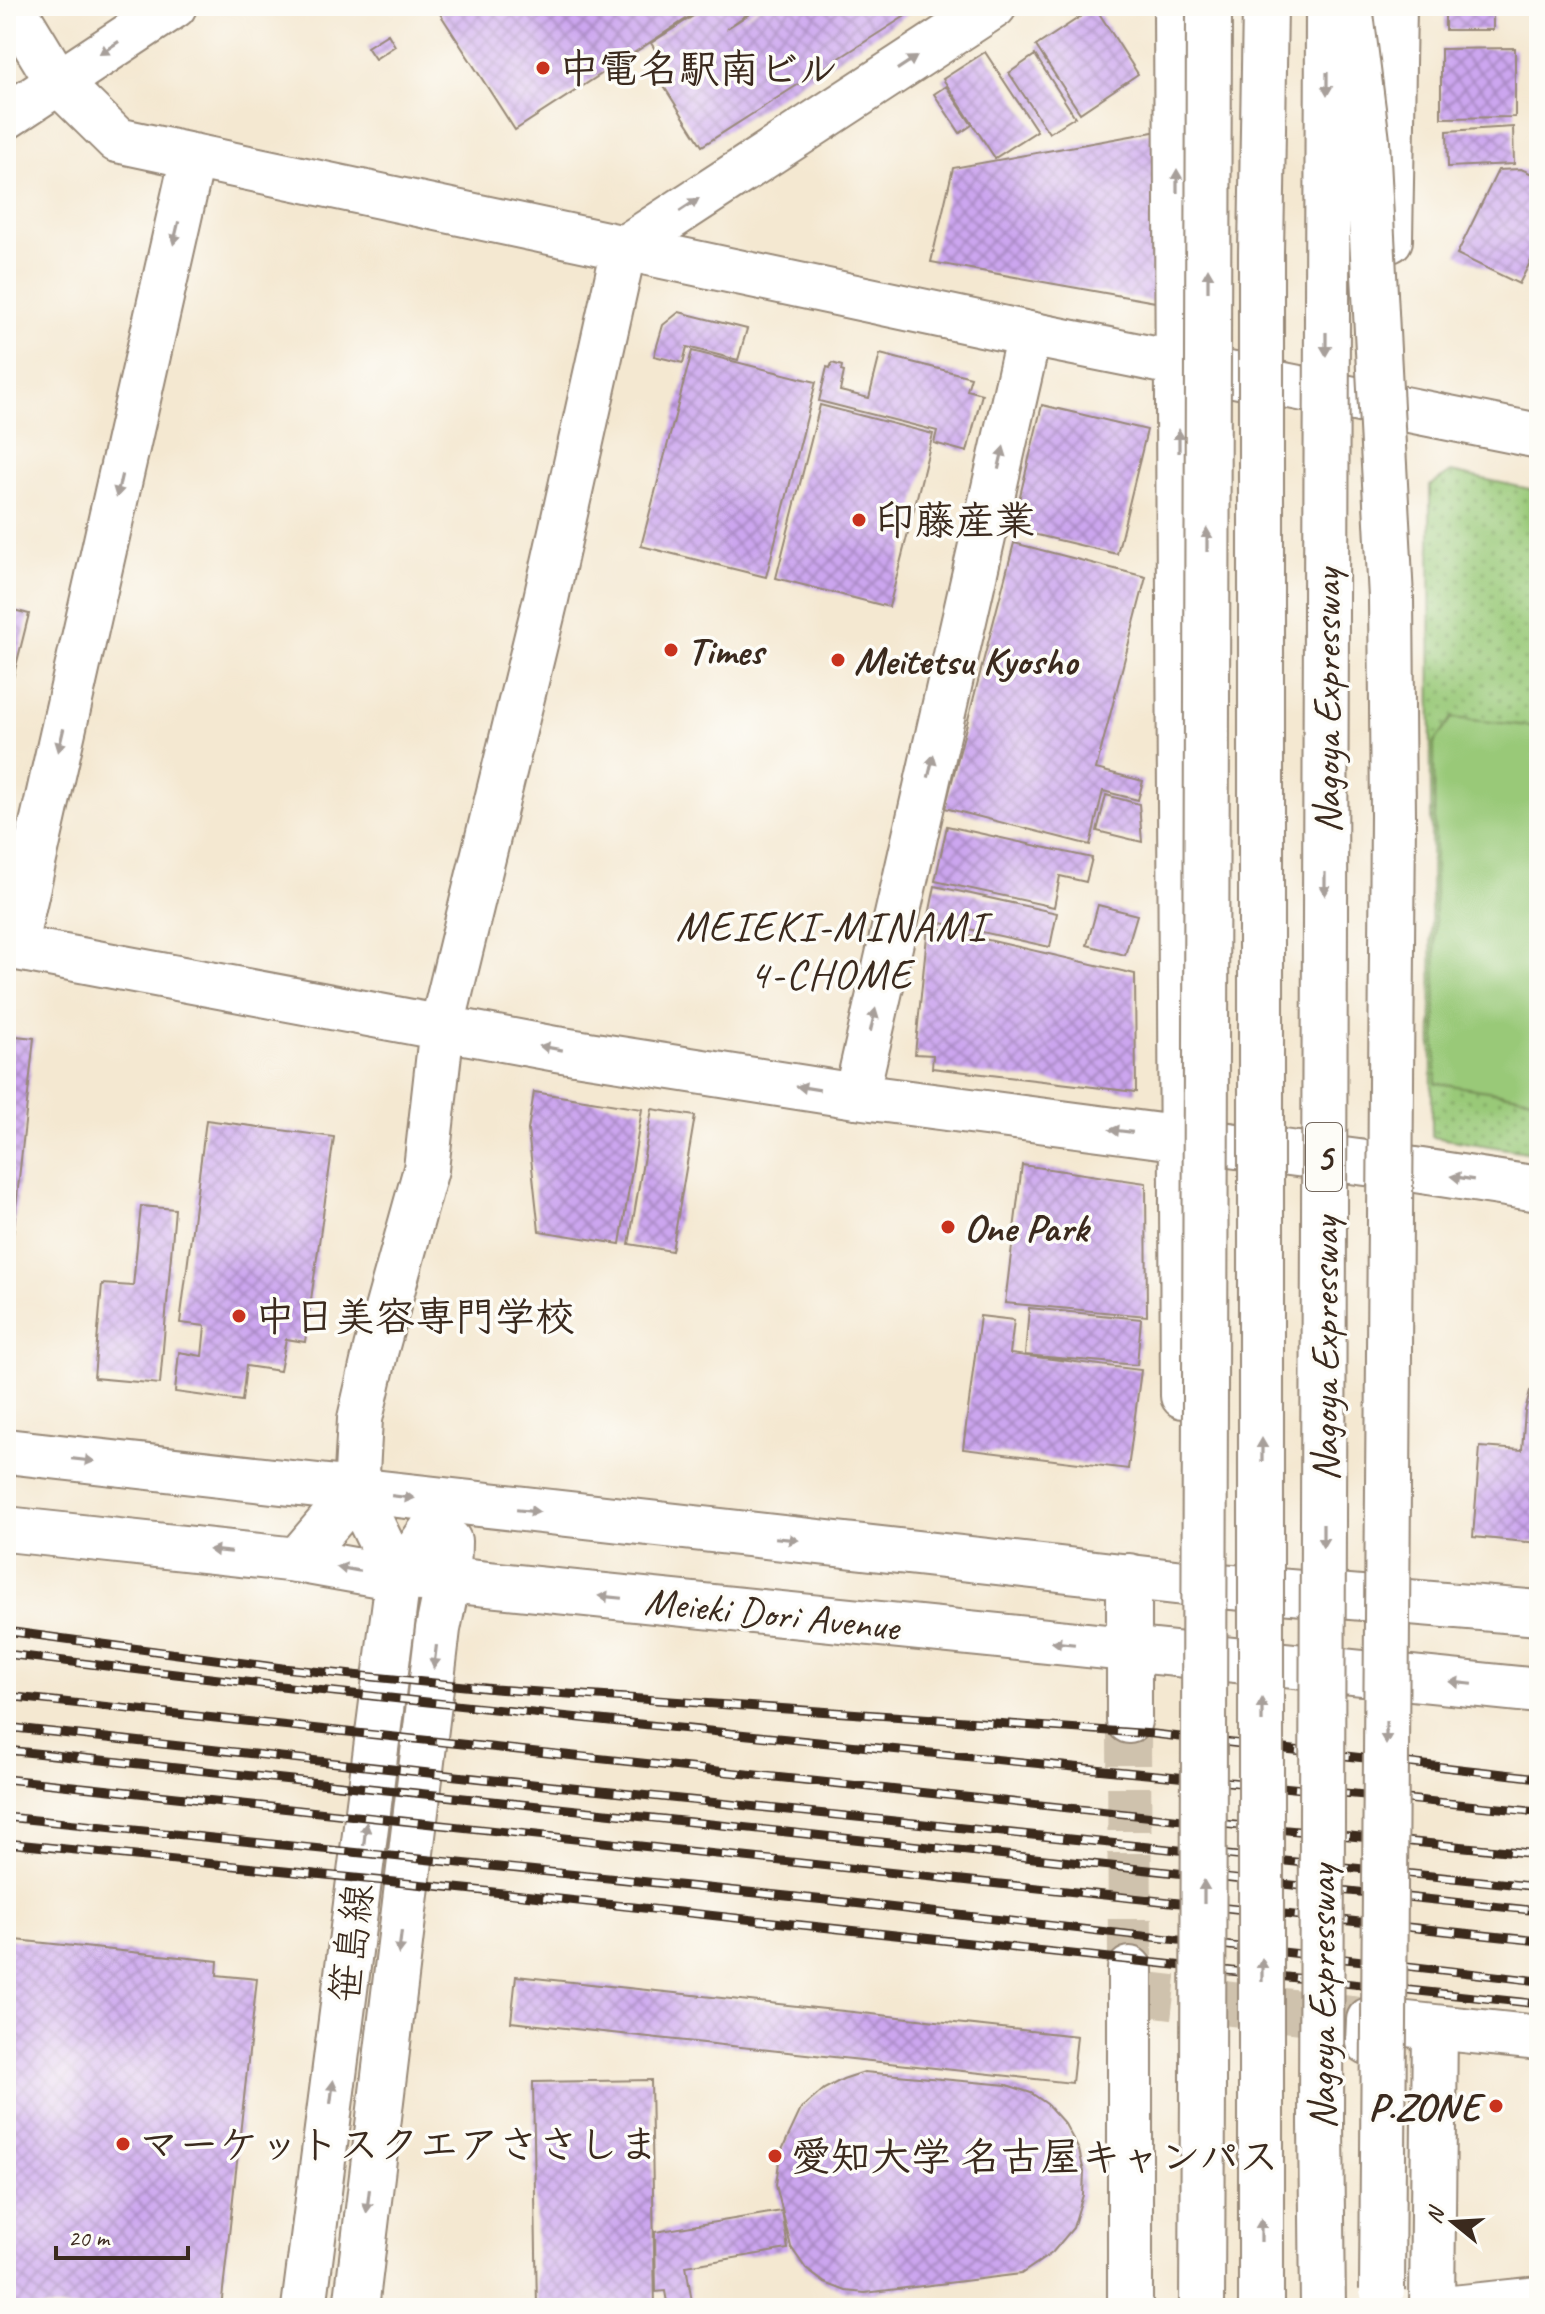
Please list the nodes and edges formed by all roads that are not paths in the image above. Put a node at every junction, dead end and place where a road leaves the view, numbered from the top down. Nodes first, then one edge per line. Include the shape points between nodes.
1 (12, 6) edge
2 (174, 6) edge
3 (994, 6) edge
4 (1176, 6) edge
5 (1209, 6) edge
6 (1265, 6) edge
7 (1328, 6) edge
8 (1350, 6) edge
9 (1394, 6) edge
10 (58, 82) junction
11 (6, 117) edge
12 (193, 156) junction
13 (624, 248) junction
14 (1029, 334) junction
15 (1178, 364) junction
16 (1387, 404) junction
17 (1539, 436) edge
18 (10, 947) edge
19 (442, 1026) junction
20 (856, 1096) junction
21 (1182, 1138) junction
22 (1389, 1166) junction
23 (1539, 1189) edge
24 (6, 1451) edge
25 (356, 1491) junction
26 (451, 1502) junction
27 (6, 1529) edge
28 (297, 1560) junction
29 (1129, 1576) junction
30 (398, 1578) junction
31 (448, 1580) junction
32 (1184, 1583) junction
33 (1381, 1598) junction
34 (1539, 1613) edge
35 (1129, 1650) junction
36 (1539, 1691) edge
37 (1129, 1721) tunnel mouth
38 (1130, 1969) tunnel mouth
39 (1435, 2027) junction
40 (1539, 2038) edge
41 (1539, 2299) edge
42 (304, 2308) edge
43 (356, 2308) edge
44 (1130, 2308) edge
45 (1202, 2308) edge
46 (1261, 2308) edge
47 (1323, 2308) edge
48 (1363, 2308) edge
49 (1381, 2308) edge
50 (1432, 2308) edge
51 (1453, 2308) edge

1 - 10 main road
2 -> 10 main road
13 -> 3 main road
15 -> 4 main road
45 -> 5 main road, bridge
46 -> 6 main road, Nagoya Expressway / 5, bridge
7 -> 47 main road, Nagoya Expressway / 5, bridge
8 -> 49 main road, bridge via 1367,141 1391,598
9 - 16 main road
10 - 11 main road
10 - 12 main road via 117,140
12 - 13 main road
12 -> 18 main road
13 - 14 main road
13 - 19 main road via 546,599
14 - 15 main road
20 -> 14 main road
15 - 16 main road
21 -> 15 main road
16 - 17 main road
16 - 22 main road
18 - 19 main road
20 -> 19 main road
19 - 25 main road via 426,1169 360,1419
21 -> 20 main road
21 - 22 main road
21 - 32 main road
23 -> 22 main road
22 - 33 main road
24 -> 25 main road, Meieki Dori Avenue
25 -> 26 main road, Meieki Dori Avenue
25 - 28 main road
25 - 30 main road
26 -> 29 main road, Meieki Dori Avenue
26 - 30 main road
26 - 31 main road, 笹島線
28 -> 27 main road, Meieki Dori Avenue
30 -> 28 main road, Meieki Dori Avenue
29 - 32 main road, Meieki Dori Avenue
29 - 35 main road
30 - 31 main road, Meieki Dori Avenue
42 -> 30 main road, 笹島線
35 -> 31 main road, Meieki Dori Avenue
31 -> 43 main road, 笹島線
32 - 33 main road, Meieki Dori Avenue
33 - 34 main road, Meieki Dori Avenue
36 -> 35 main road, Meieki Dori Avenue
35 - 37 main road
38 - 44 main road
39 - 40 main road
39 - 48 main road via 1369,2020
39 - 50 main road
41 - 51 main road

